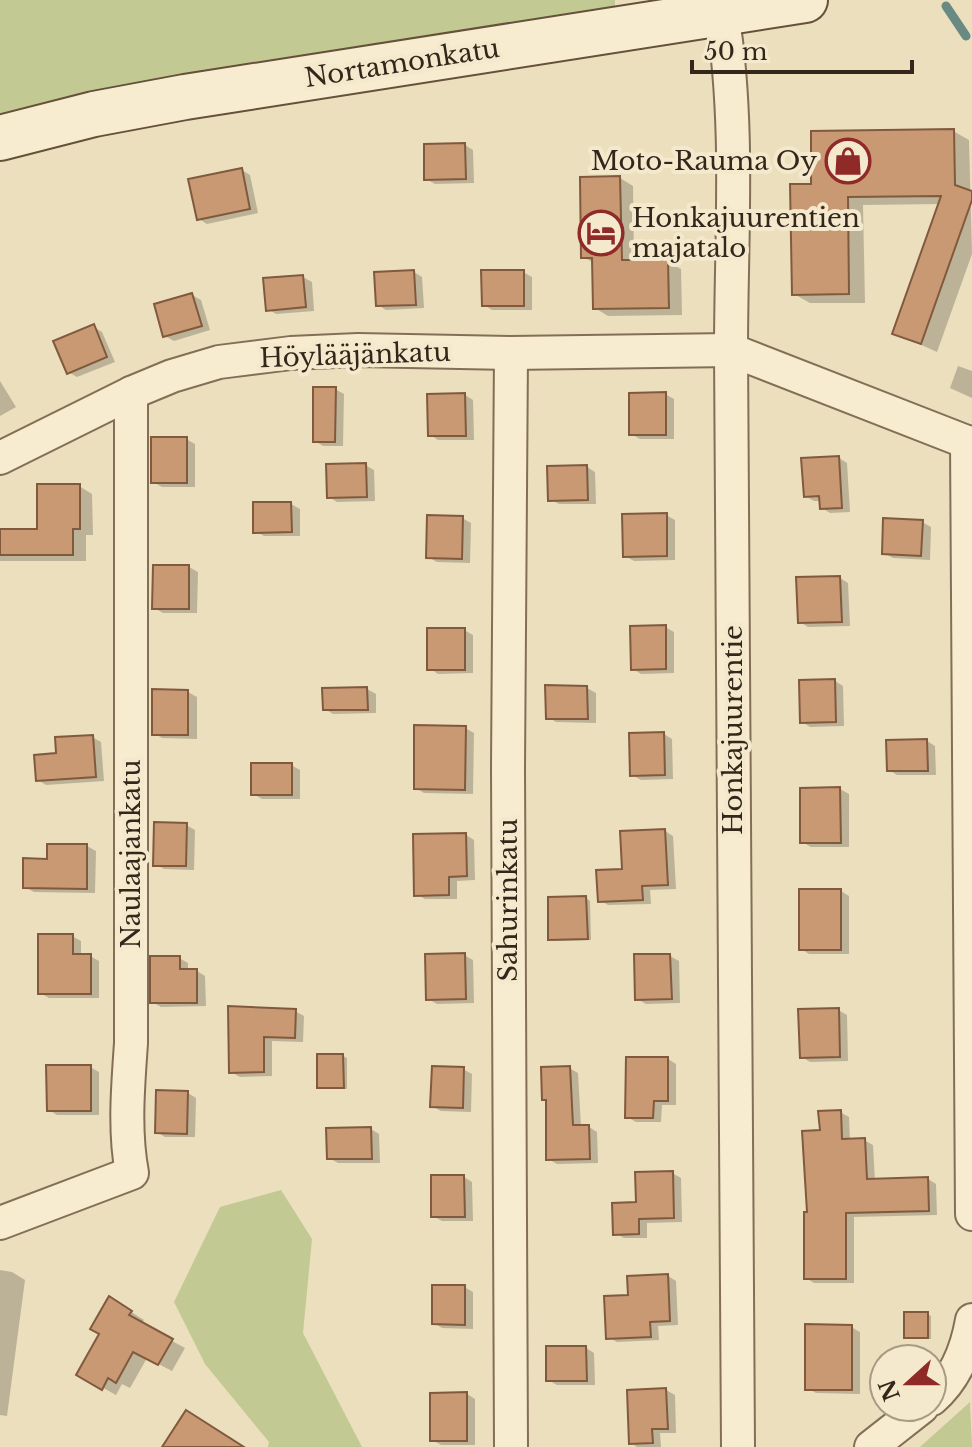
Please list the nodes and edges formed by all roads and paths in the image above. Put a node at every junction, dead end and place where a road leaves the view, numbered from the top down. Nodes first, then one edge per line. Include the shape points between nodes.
1 (805, 0) edge
2 (722, 13) junction
3 (0, 138) edge
4 (731, 350) junction
5 (511, 353) junction
6 (131, 393) junction
7 (970, 443) edge
8 (0, 458) edge
9 (972, 1214) edge
10 (0, 1223) edge
11 (972, 1320) edge
12 (948, 1379) edge
13 (902, 1423) edge
14 (511, 1447) edge
15 (738, 1447) edge
16 (871, 1447) edge

1 - 2 main road, Nortamonkatu
2 - 3 main road, Nortamonkatu via 185,97
2 - 4 street, Honkajuurentie via 734,169
4 - 5 street, Höylääjänkatu
4 - 7 street
4 - 15 street, Honkajuurentie
5 - 6 street, Höylääjänkatu via 291,353 219,362
5 - 14 street, Sahurinkatu
6 - 8 street, Höylääjänkatu
6 - 10 street, Naulaajankatu via 127,1144 132,1173
7 - 9 street
11 - 12 street via 967,1348
13 - 16 street

